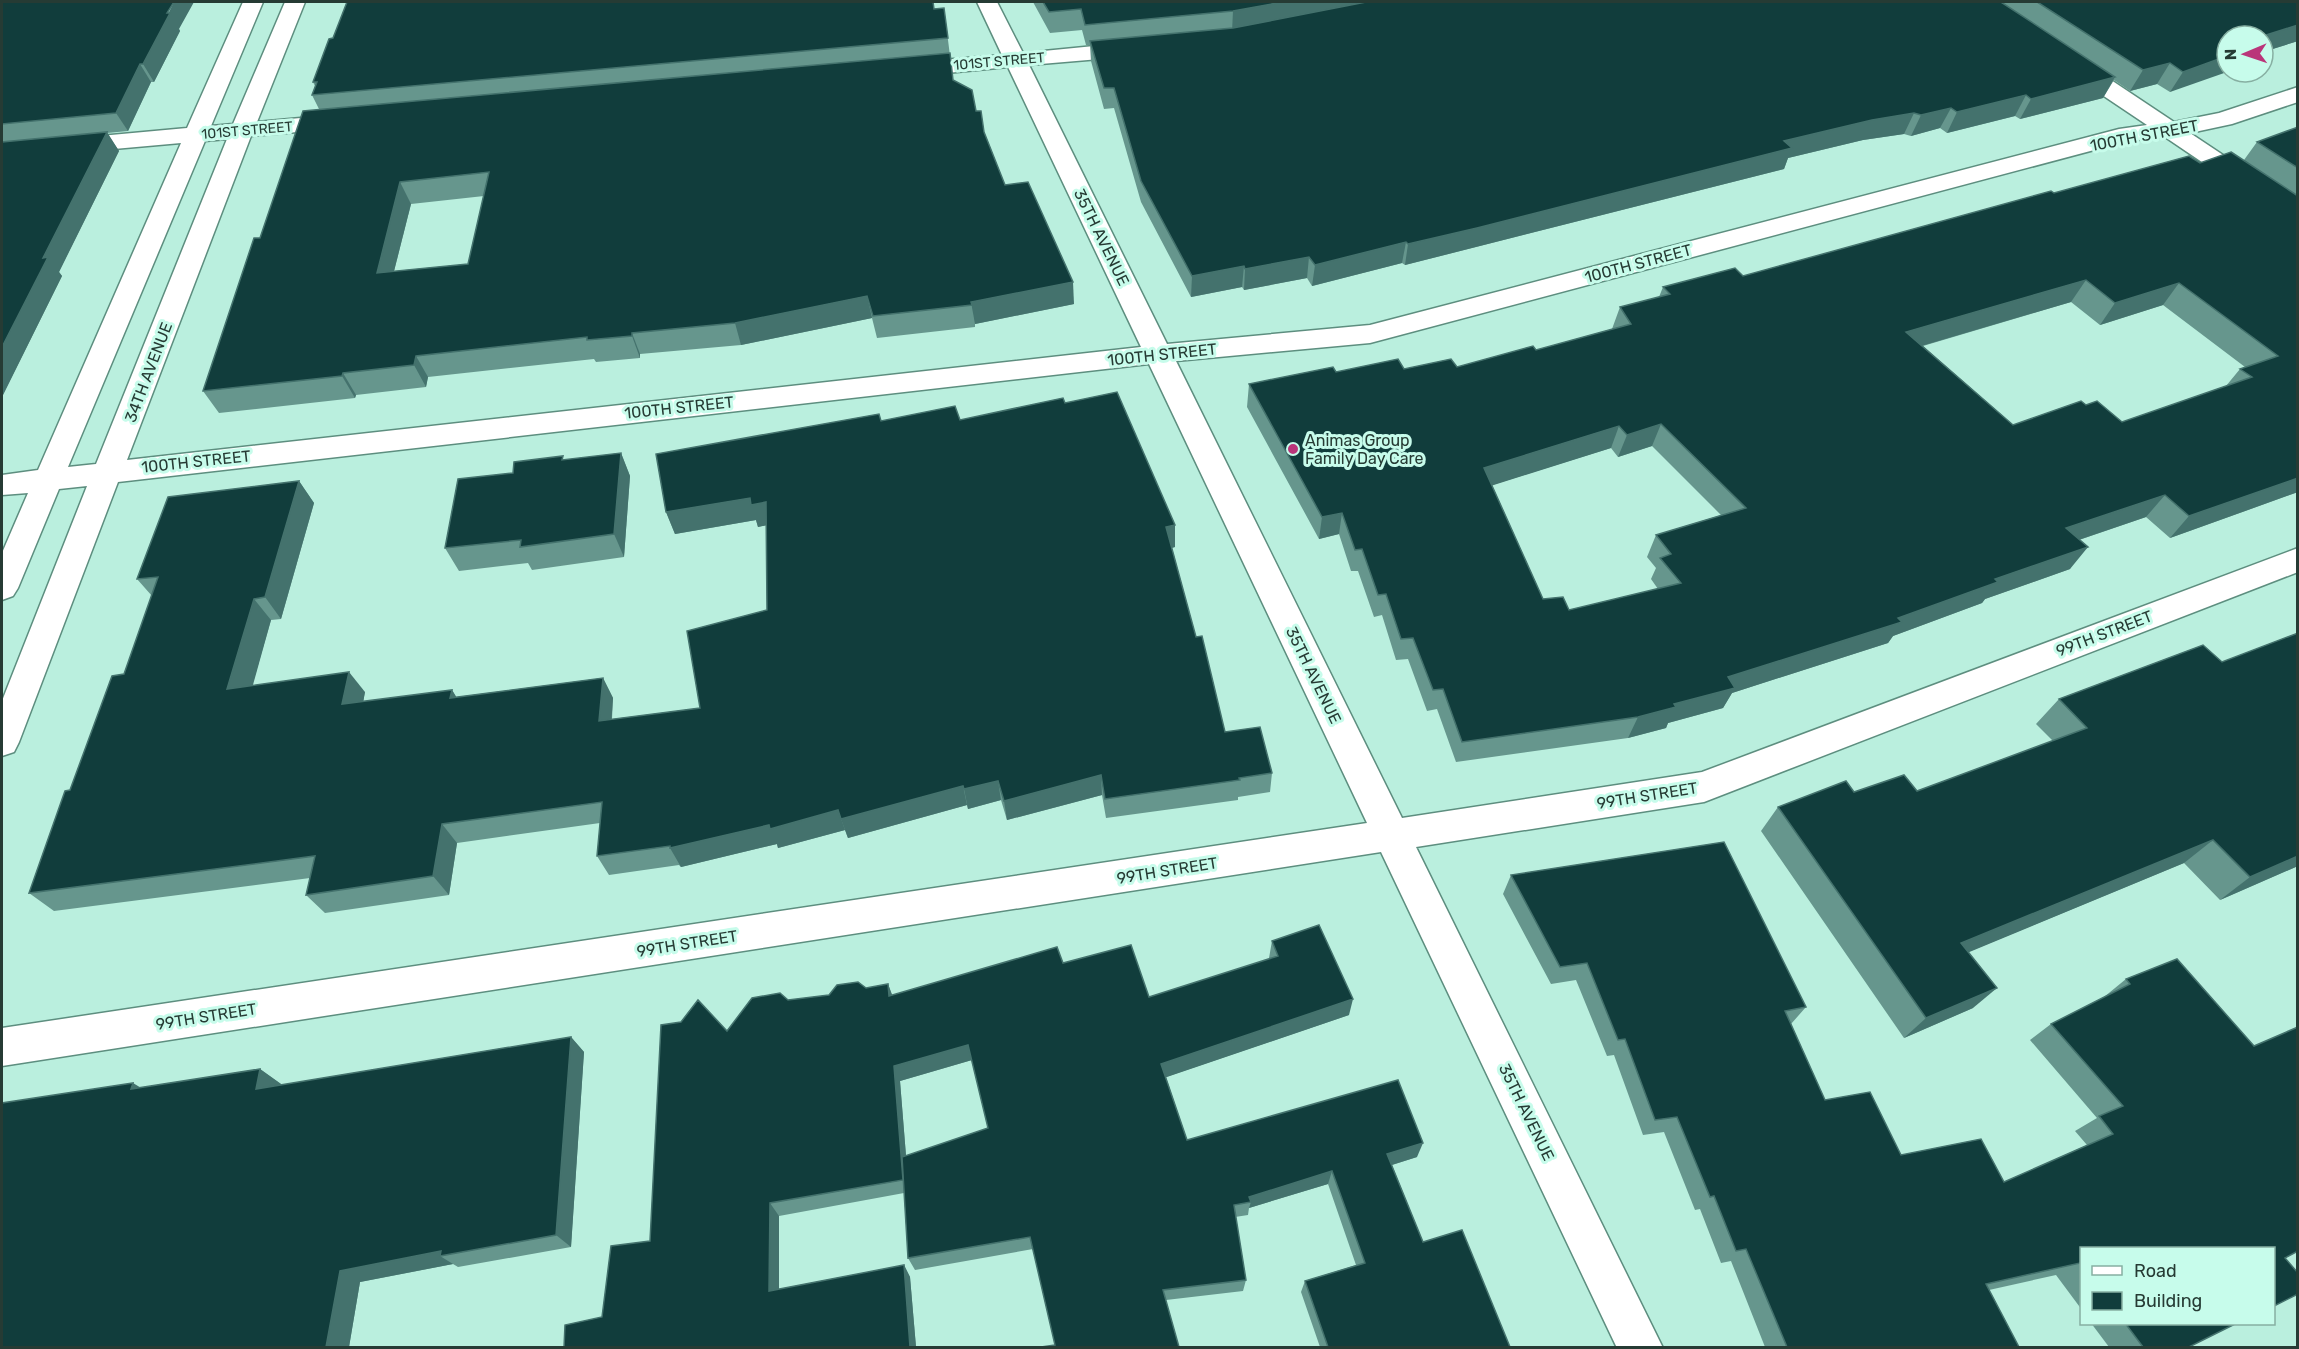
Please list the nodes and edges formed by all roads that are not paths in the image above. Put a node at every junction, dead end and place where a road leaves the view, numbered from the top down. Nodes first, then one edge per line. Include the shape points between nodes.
1 (253, 2) edge
2 (295, 2) edge
3 (987, 2) edge
4 (1161, 47) edge
5 (2057, 53) edge
6 (1015, 60) junction
7 (888, 71) edge
8 (2298, 94) edge
9 (371, 119) edge
10 (242, 130) junction
11 (2170, 130) junction
12 (195, 135) junction
13 (2, 152) edge
14 (2298, 216) edge
15 (1158, 354) junction
16 (109, 471) junction
17 (49, 479) junction
18 (2, 485) edge
19 (2298, 559) edge
20 (2, 588) edge
21 (2, 742) edge
22 (1392, 835) junction
23 (2, 1047) edge
24 (1641, 1347) edge

1 - 12 street
2 - 10 street, 34TH AVENUE
3 - 6 street, 35TH AVENUE
4 - 6 street, 101ST STREET
5 - 11 street
6 - 7 street, 101ST STREET
6 - 15 street, 35TH AVENUE
8 - 11 street, 100TH STREET via 2224,119
9 - 10 street, 101ST STREET
10 - 12 street, 101ST STREET
10 - 16 street, 34TH AVENUE
11 - 14 street
11 - 15 street, 100TH STREET via 2127,134 1370,334
12 - 13 street, 101ST STREET
12 - 17 street
15 - 16 street, 100TH STREET
15 - 22 street, 35TH AVENUE
16 - 17 street, 100TH STREET
16 - 21 street, 34TH AVENUE
17 - 18 street, 100TH STREET
17 - 20 street
19 - 22 street, 99TH STREET via 1704,787
22 - 23 street, 99TH STREET
22 - 24 street, 35TH AVENUE

